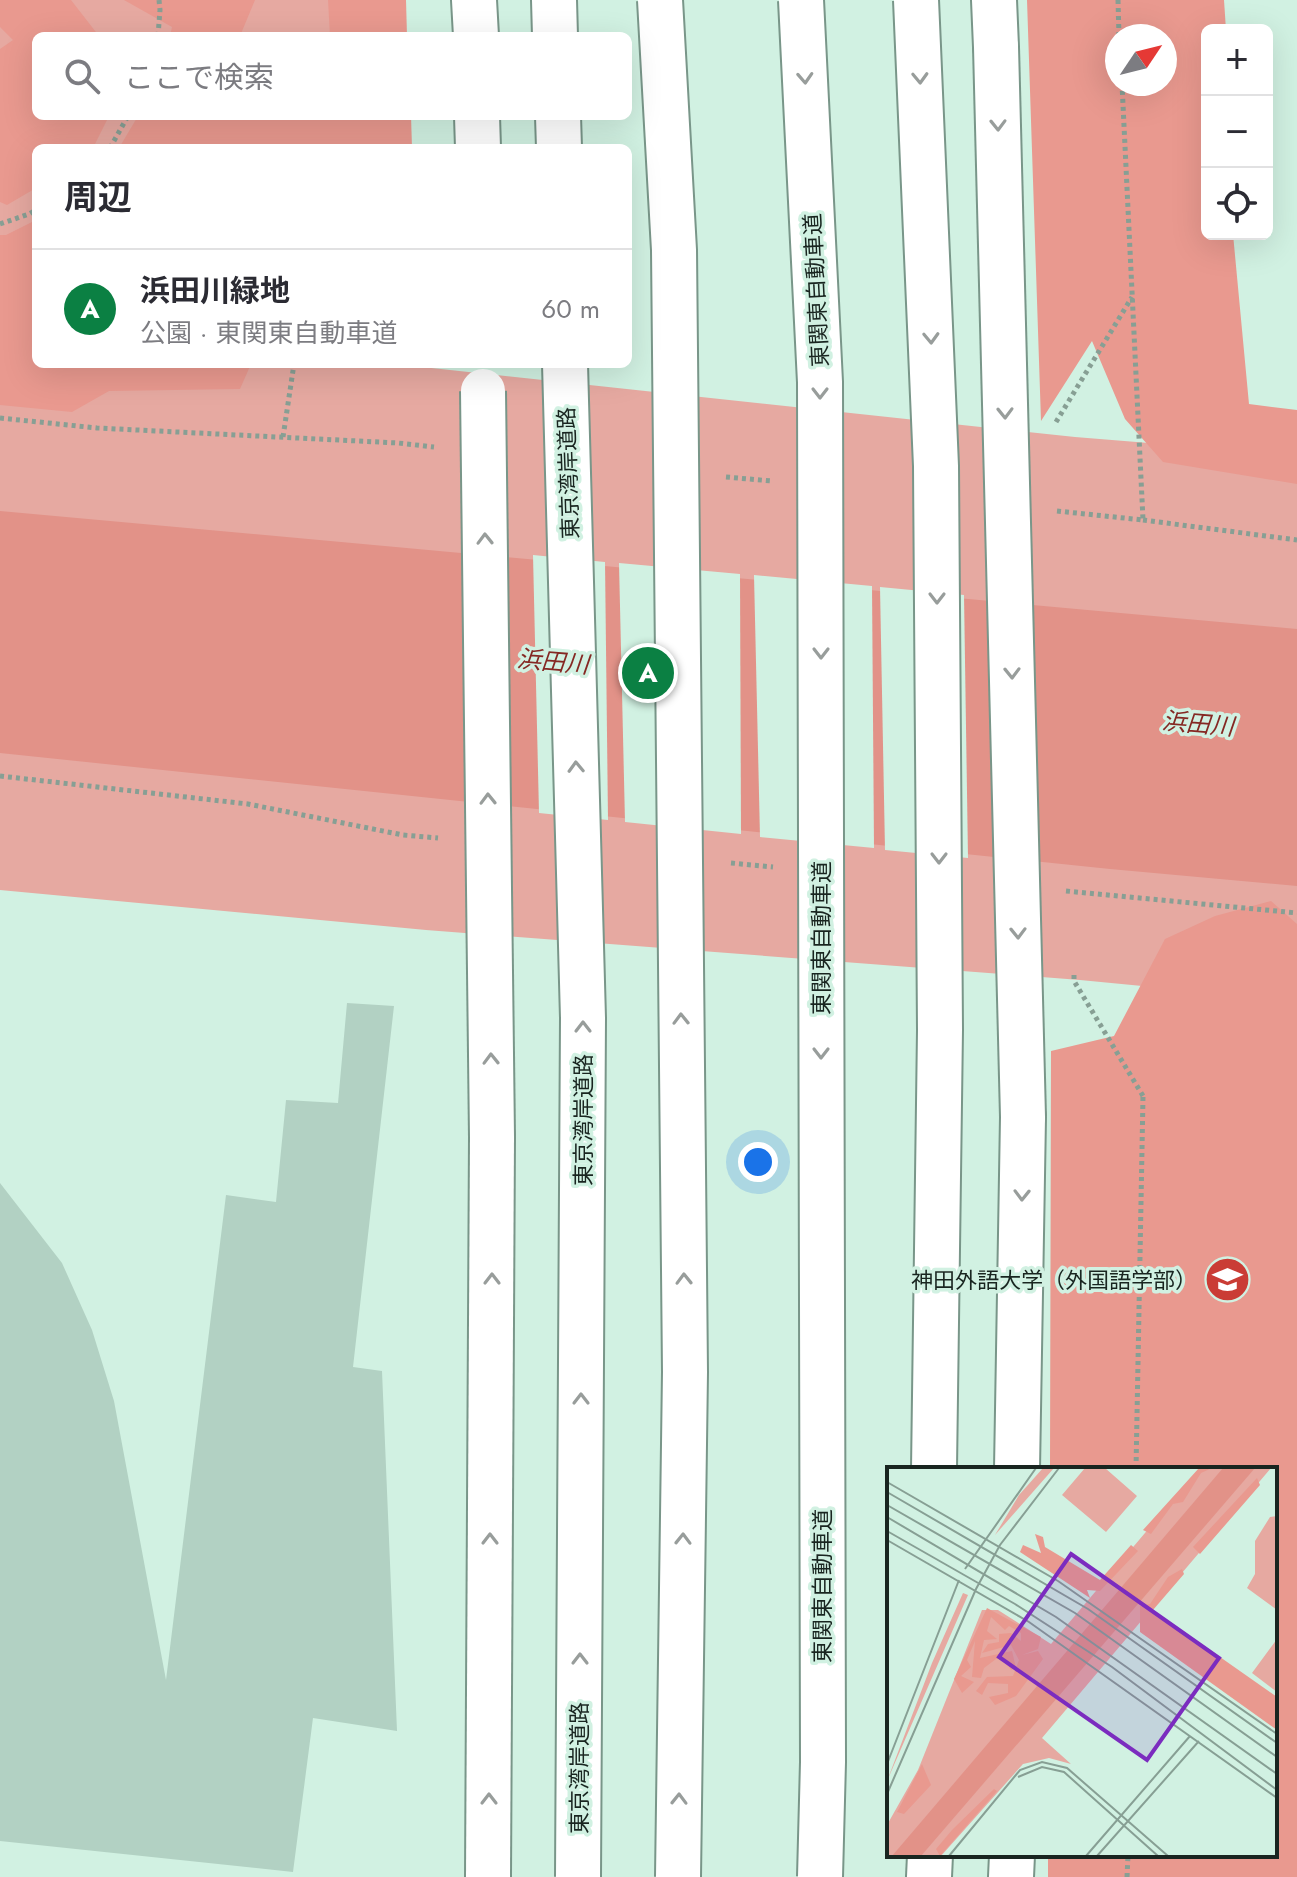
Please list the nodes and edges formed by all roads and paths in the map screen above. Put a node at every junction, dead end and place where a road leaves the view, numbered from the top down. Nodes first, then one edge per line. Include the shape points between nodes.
1 (159, 0) edge
2 (474, 0) edge
3 (554, 0) edge
4 (660, 0) edge
5 (801, 0) edge
6 (916, 0) edge
7 (994, 0) edge
8 (1118, 0) edge
9 (1119, 24) edge
10 (158, 32) edge
11 (476, 32) edge
12 (555, 32) edge
13 (126, 120) edge
14 (477, 120) edge
15 (558, 120) edge
16 (112, 144) edge
17 (478, 144) edge
18 (559, 144) edge
19 (32, 212) edge
20 (0, 224) edge
21 (1132, 296) dead end
22 (293, 368) edge
23 (565, 368) edge
24 (483, 377) edge
25 (1056, 423) dead end
26 (283, 437) dead end
27 (1059, 502) dead end
28 (1059, 518) dead end
29 (1143, 520) dead end
30 (1297, 540) edge
31 (1071, 885) dead end
32 (1071, 901) dead end
33 (1073, 965) dead end
34 (934, 1467) edge
35 (1017, 1467) edge
36 (1136, 1467) edge
37 (930, 1857) edge
38 (1012, 1857) edge
39 (1128, 1857) edge
40 (488, 1877) edge
41 (578, 1877) edge
42 (678, 1877) edge
43 (820, 1877) edge
44 (929, 1877) edge
45 (1011, 1877) edge
46 (1127, 1877) edge

1 - 10 path
2 - 11 highway
3 - 12 highway
42 -> 4 highway, bridge via 685,1372 674,250
5 -> 43 highway, 東関東自動車道, bridge via 820,382
6 -> 34 highway, bridge via 936,481 940,1030
7 -> 35 highway, bridge via 1023,1117
8 - 9 path
13 - 16 path
14 - 17 highway
15 - 18 highway
19 - 20 path
21 - 25 path
22 - 26 path
41 -> 23 highway, 東京湾岸道路, bridge via 583,1018
40 -> 24 highway, bridge via 492,1137
27 - 28 path
29 - 30 path
31 - 32 path
33 - 36 path, bridge via 1074,981 1143,1096
37 - 44 highway
38 - 45 highway
39 - 46 path

